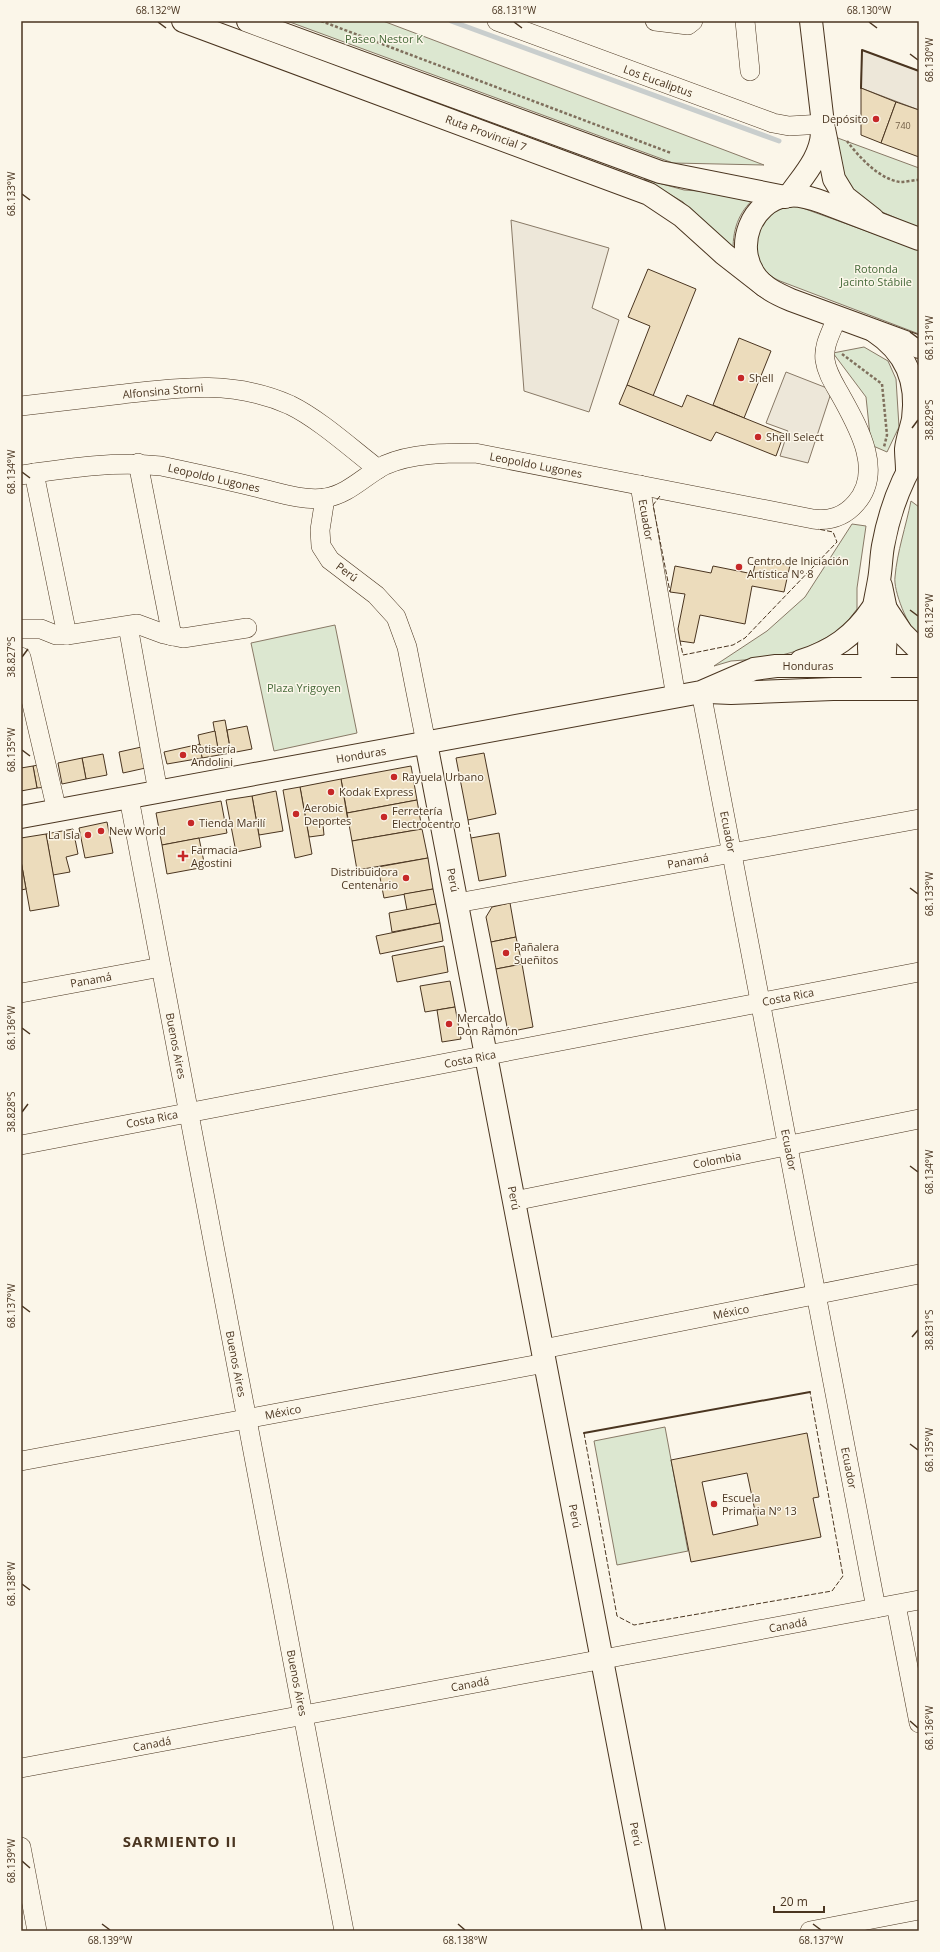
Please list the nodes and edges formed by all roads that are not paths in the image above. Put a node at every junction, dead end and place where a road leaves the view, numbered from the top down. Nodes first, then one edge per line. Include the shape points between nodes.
1 (183, 21) edge
2 (248, 21) edge
3 (497, 21) edge
4 (655, 21) edge
5 (693, 21) edge
6 (745, 21) edge
7 (811, 21) edge
8 (541, 29) edge
9 (750, 71) dead end
10 (823, 124) junction
11 (787, 196) junction
12 (882, 225) junction
13 (919, 239) edge
14 (765, 286) junction
15 (837, 317) junction
16 (872, 329) junction
17 (919, 347) edge
18 (21, 406) edge
19 (919, 452) edge
20 (138, 464) junction
21 (378, 469) junction
22 (907, 470) junction
23 (27, 474) edge
24 (640, 485) junction
25 (325, 498) junction
26 (879, 609) junction
27 (128, 626) junction
28 (247, 628) dead end
29 (21, 629) edge
30 (67, 635) junction
31 (172, 636) junction
32 (919, 650) edge
33 (21, 658) edge
34 (789, 666) junction
35 (877, 666) junction
36 (919, 666) edge
37 (877, 688) junction
38 (919, 689) edge
39 (701, 692) junction
40 (676, 697) junction
41 (426, 743) junction
42 (158, 792) junction
43 (129, 798) junction
44 (57, 811) junction
45 (21, 817) edge
46 (919, 819) edge
47 (732, 853) junction
48 (457, 903) junction
49 (161, 967) junction
50 (919, 972) edge
51 (21, 993) edge
52 (761, 1003) junction
53 (487, 1055) junction
54 (189, 1112) junction
55 (919, 1119) edge
56 (21, 1144) edge
57 (788, 1146) junction
58 (514, 1201) junction
59 (919, 1274) edge
60 (816, 1295) junction
61 (544, 1356) junction
62 (247, 1418) junction
63 (21, 1461) edge
64 (919, 1600) edge
65 (896, 1605) junction
66 (876, 1608) junction
67 (602, 1660) junction
68 (303, 1716) junction
69 (919, 1723) edge
70 (21, 1768) edge
71 (21, 1847) edge
72 (919, 1910) edge
73 (37, 1931) edge
74 (344, 1931) edge
75 (654, 1931) edge
76 (810, 1931) edge

1 - 14 main road, Ruta Provincial 7 via 649,194 682,216
2 - 11 main road, Ruta Provincial 7 via 660,172
3 - 8 street, Los Eucaliptus
4 - 5 street via 688,25
6 - 9 street
7 - 10 main road
8 - 10 street, Los Eucaliptus via 774,123 789,126
10 - 11 main road via 818,153
10 - 12 main road via 831,169 839,188 854,205
11 - 12 main road via 808,198
11 - 14 main road via 771,202 759,212 750,224 746,239 748,261 754,275
12 - 13 main road
14 - 15 main road via 781,296
15 - 16 main road
15 - 24 street, Leopoldo Lugones via 826,345 827,369 856,423 868,469 864,491 859,500 844,514 834,519 813,519
16 - 17 main road
16 - 22 main road via 900,354 913,385 914,408 906,449
18 - 21 street, Alfonsina Storni via 181,387 216,387 256,394 290,405
19 - 22 main road
20 - 23 street, Leopoldo Lugones via 113,463
20 - 25 street, Leopoldo Lugones via 175,469 311,499
20 - 31 street
21 - 24 street, Leopoldo Lugones via 421,456 475,453
21 - 25 street, Leopoldo Lugones via 348,490
22 - 26 main road via 887,528 879,579
23 - 30 street
24 - 40 street, Ecuador
25 - 41 street, Perú via 320,530 321,546 330,560 376,595 396,617 407,647
26 - 32 main road
26 - 34 main road via 840,644 815,657
26 - 35 main road via 887,622
27 - 30 street
27 - 31 street via 137,624
27 - 42 street
28 - 31 street via 183,638
29 - 30 street via 41,629 56,635
33 - 44 street
34 - 35 main road, Honduras
34 - 39 main road, Honduras via 754,669
35 - 36 main road, Honduras
35 - 37 main road
37 - 38 main road, Honduras
37 - 39 main road, Honduras
39 - 40 main road, Honduras
39 - 47 street, Ecuador
40 - 41 main road, Honduras
41 - 42 main road, Honduras
41 - 48 main road, Perú
42 - 43 main road, Honduras
43 - 44 main road, Honduras
43 - 49 street, Buenos Aires
44 - 45 main road, Honduras
46 - 47 street, Panamá
47 - 48 street, Panamá
47 - 52 street, Ecuador
48 - 53 main road, Perú
49 - 51 street, Panamá
49 - 54 street, Buenos Aires
50 - 52 street, Costa Rica
52 - 53 street, Costa Rica
52 - 57 street, Ecuador
53 - 54 street, Costa Rica
53 - 58 main road, Perú
54 - 56 street, Costa Rica
54 - 62 street, Buenos Aires
55 - 57 street, Colombia
57 - 58 street, Colombia
57 - 60 street, Ecuador
58 - 61 main road, Perú
59 - 60 street, México
60 - 61 street, México
60 - 66 street, Ecuador
61 - 62 street, México
61 - 67 main road, Perú
62 - 63 street, México
62 - 68 street, Buenos Aires
64 - 65 street, Canadá
65 - 66 street, Canadá
65 - 69 street
66 - 67 street, Canadá
67 - 68 street, Canadá
67 - 75 main road, Perú
68 - 70 street, Canadá
68 - 74 street, Buenos Aires
71 - 73 street
72 - 76 street

